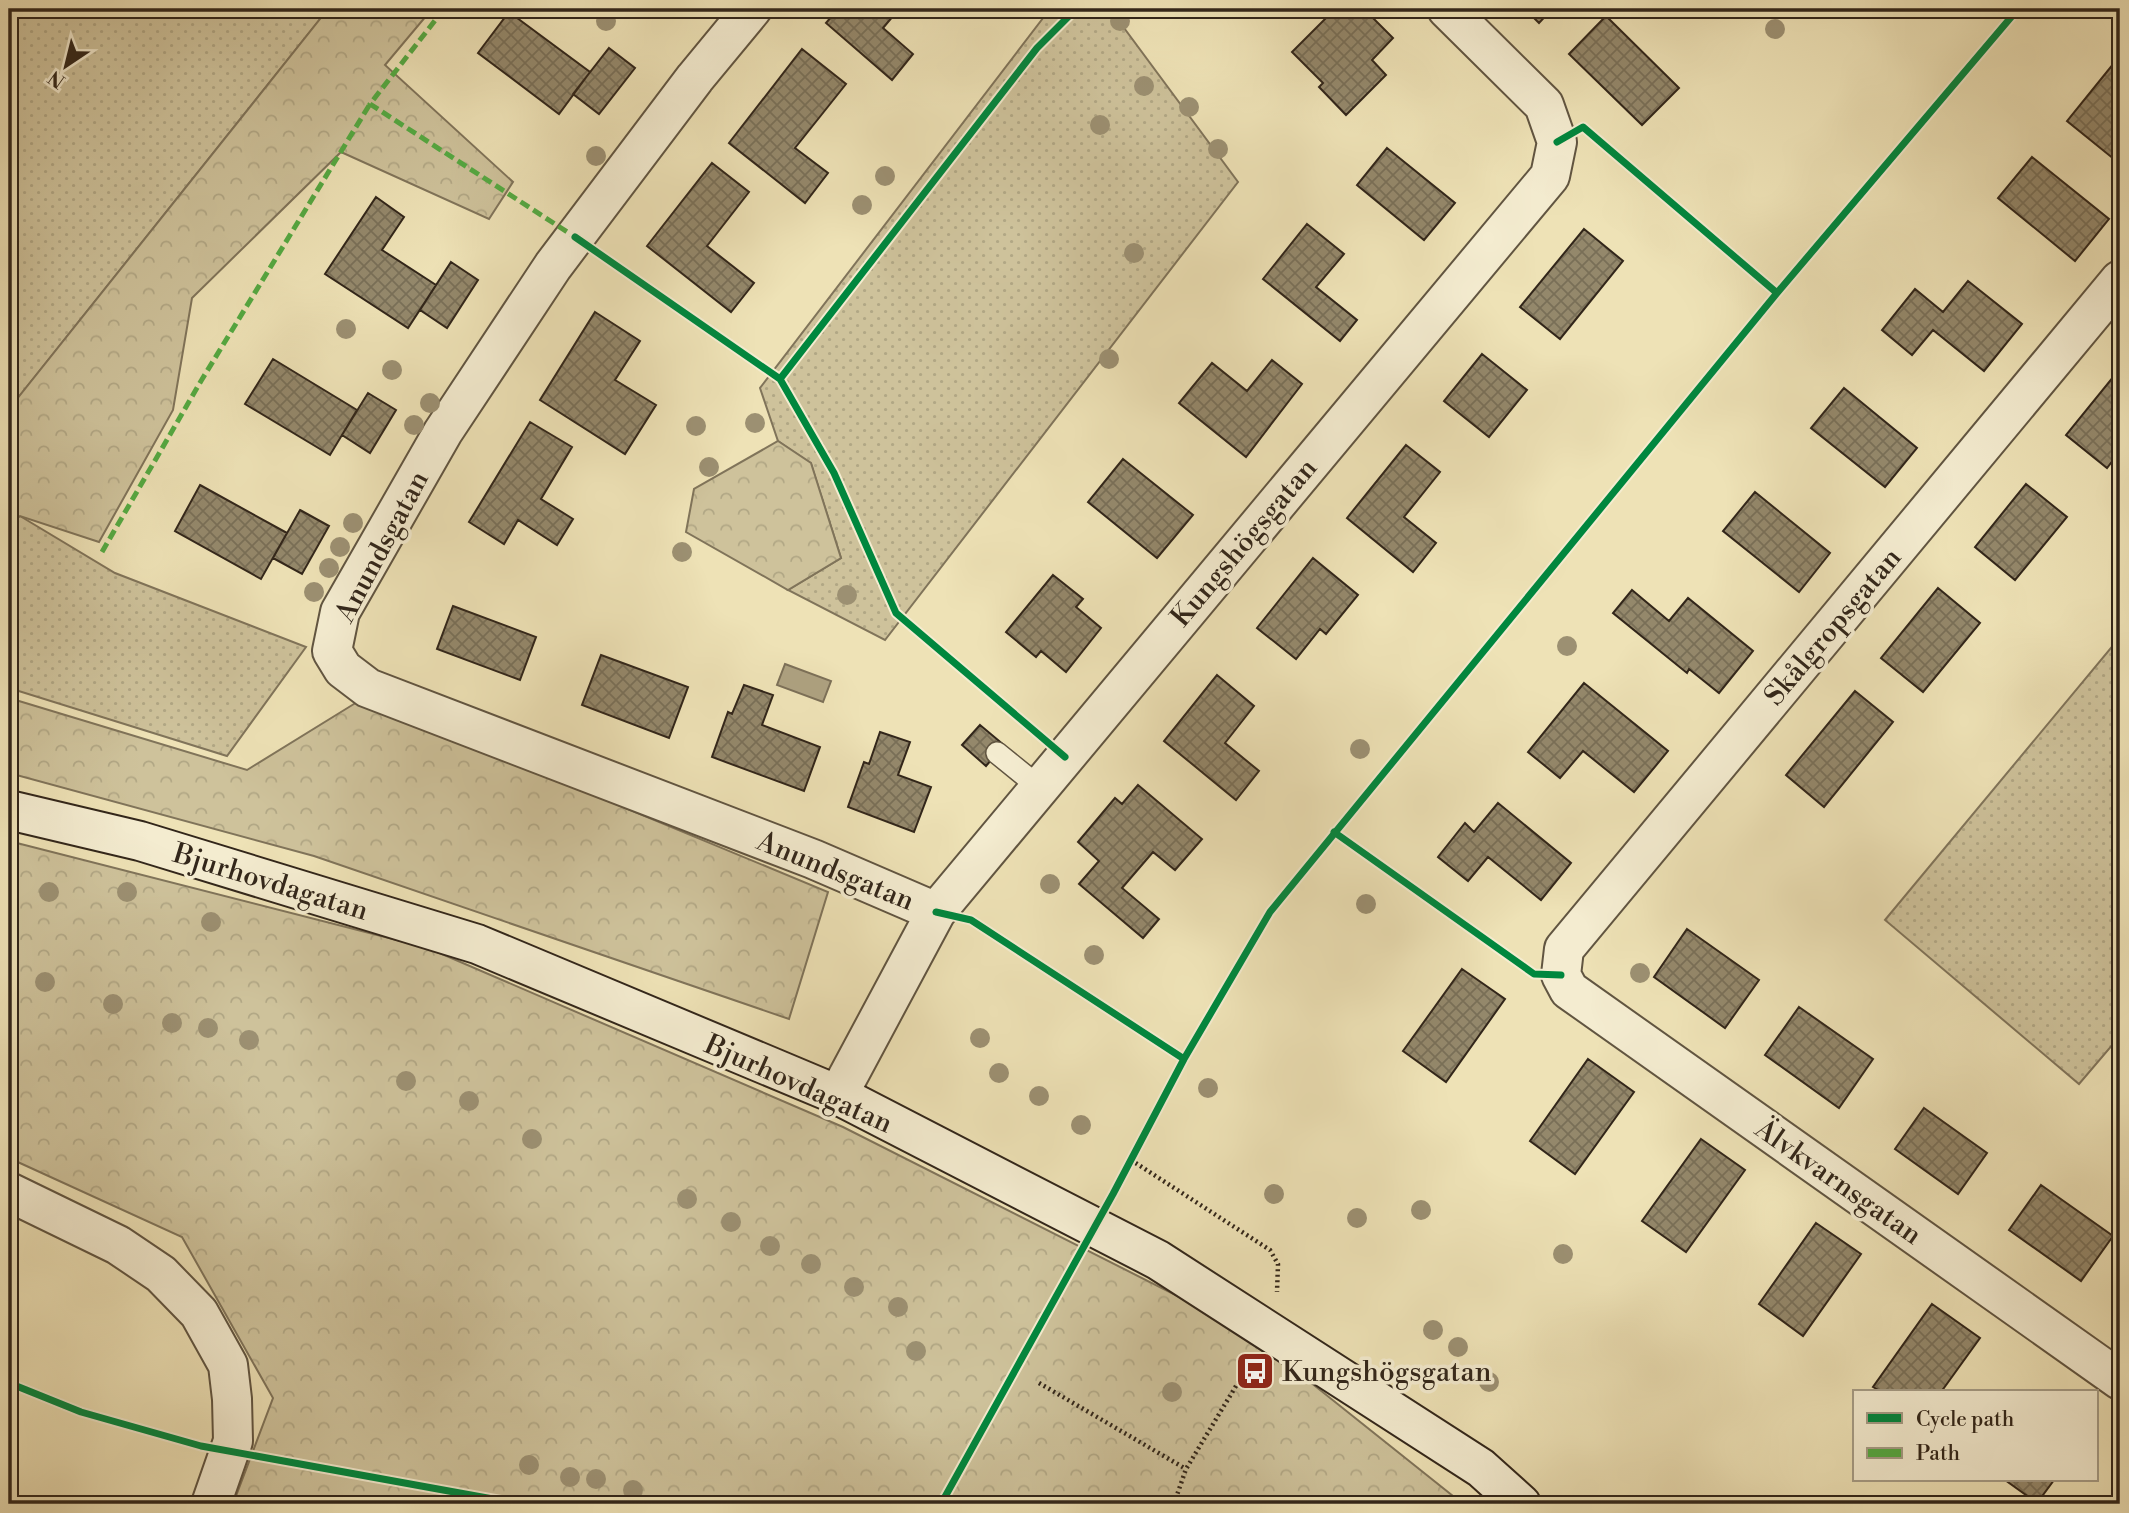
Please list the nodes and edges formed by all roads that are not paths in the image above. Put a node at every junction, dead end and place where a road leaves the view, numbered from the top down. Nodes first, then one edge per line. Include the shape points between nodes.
1 (752, 9) edge
2 (1447, 9) edge
3 (2120, 280) edge
4 (997, 753) dead end
5 (1039, 788) junction
6 (9, 810) edge
7 (936, 912) junction
8 (1563, 978) joint
9 (838, 1095) junction
10 (9, 1192) edge
11 (2120, 1380) edge
12 (211, 1504) edge
13 (1521, 1504) edge

1 - 7 street, Anundsgatan via 553,266 443,432 340,612 332,651 343,669 368,688 802,854
2 - 5 street, Kungshögsgatan via 1544,105 1557,142 1550,176
3 - 8 street, Skålgropsgatan via 1564,949
4 - 5 lane
5 - 7 street, Kungshögsgatan
6 - 9 street, Bjurhovdagatan via 140,841 477,944
7 - 9 street, Kungshögsgatan
8 - 11 street, Älvkvarnsgatan via 1569,989
9 - 13 street, Bjurhovdagatan via 1158,1260 1481,1468
10 - 12 street via 118,1245 161,1275 199,1313 228,1365 233,1415 233,1441

